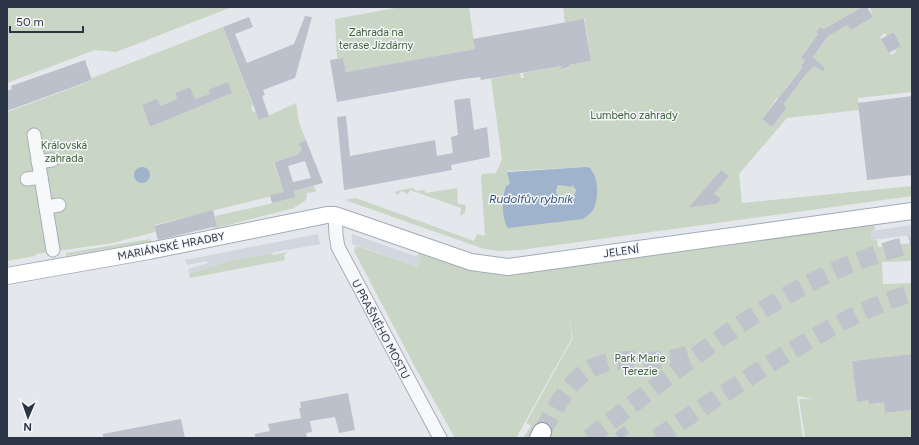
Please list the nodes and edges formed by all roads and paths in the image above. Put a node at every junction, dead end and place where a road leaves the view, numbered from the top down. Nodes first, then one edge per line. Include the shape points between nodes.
1 (34, 135) dead end
2 (52, 160) dead end
3 (38, 162) junction
4 (41, 177) junction
5 (27, 179) dead end
6 (912, 210) edge
7 (335, 215) junction
8 (53, 250) dead end
9 (7, 276) edge
10 (440, 438) edge

1 - 3 street
2 - 3 street
3 - 4 street
4 - 5 street
4 - 8 street via 53,206
6 - 7 main road, JELENÍ via 508,267 471,262
7 - 9 main road, MARIÁNSKÉ HRADBY via 318,216
7 - 10 street, U PRAŠNÉHO MOSTU via 337,243

